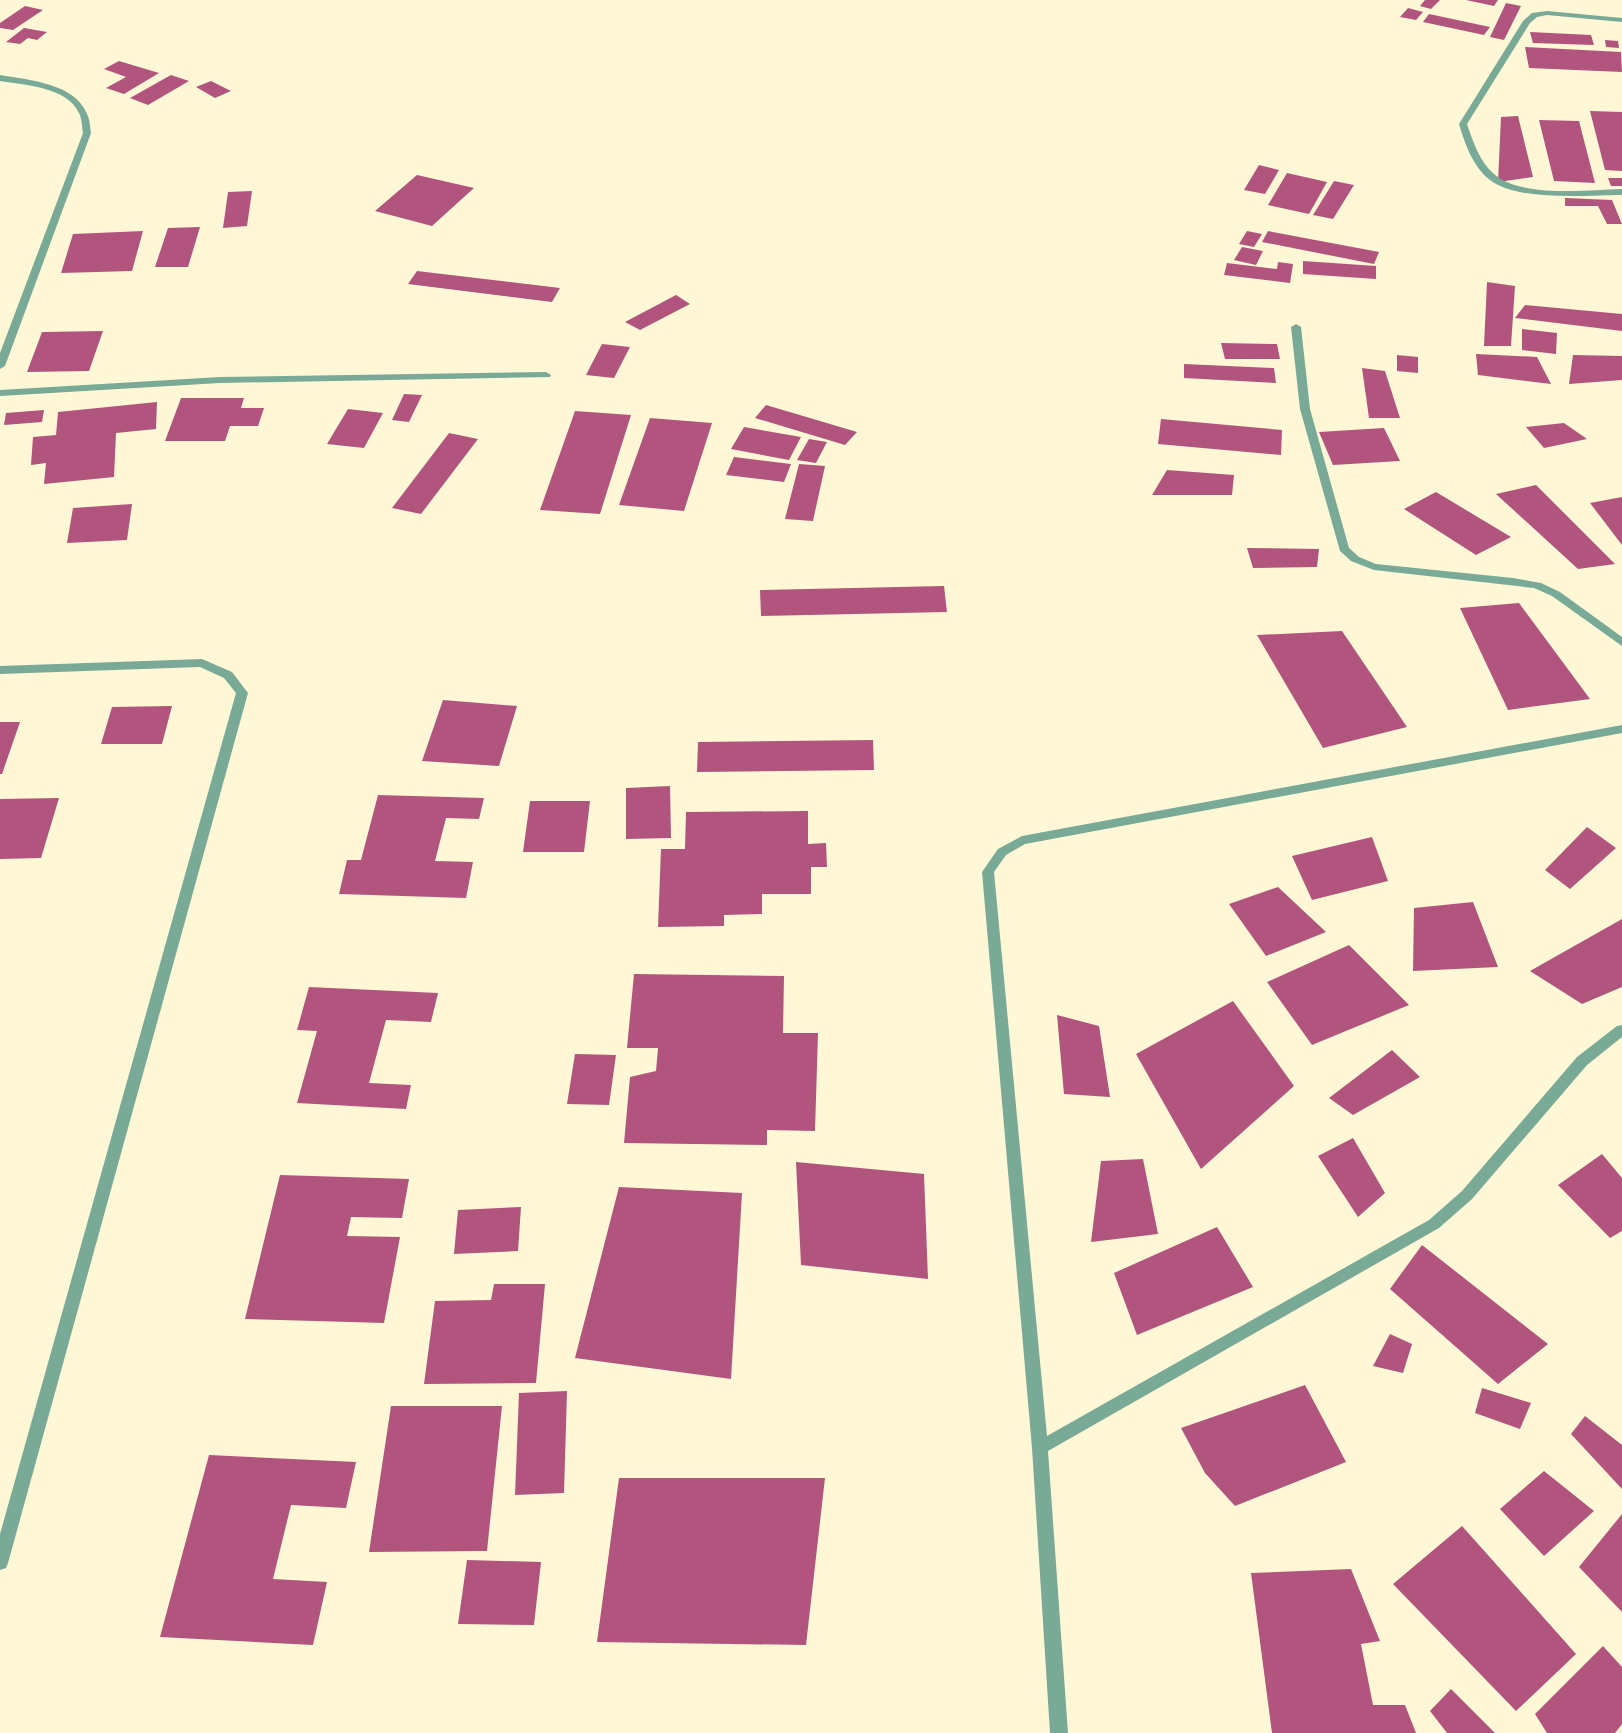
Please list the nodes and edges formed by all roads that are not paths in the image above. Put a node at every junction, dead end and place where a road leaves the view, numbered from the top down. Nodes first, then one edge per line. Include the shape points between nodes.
1 (1622, 20) edge
2 (0, 78) edge
3 (1622, 192) edge
4 (1296, 327) dead end
5 (0, 366) edge
6 (546, 375) dead end
7 (0, 393) edge
8 (1622, 642) edge
9 (0, 670) edge
10 (1622, 729) edge
11 (1622, 1030) edge
12 (1040, 1448) junction
13 (0, 1563) edge
14 (1059, 1733) edge

1 - 3 street via 1548,13 1535,15 1527,21 1463,124 1470,147 1498,182 1526,190
2 - 5 street via 63,93 82,111 87,133
4 - 8 street via 1305,408 1344,549 1355,559 1374,567 1537,586 1556,594
6 - 7 street via 220,380
9 - 13 street via 202,663 228,675 242,693
10 - 12 street via 1022,840 1002,852 988,872
11 - 12 street via 1582,1060 1467,1195 1434,1224
12 - 14 street

